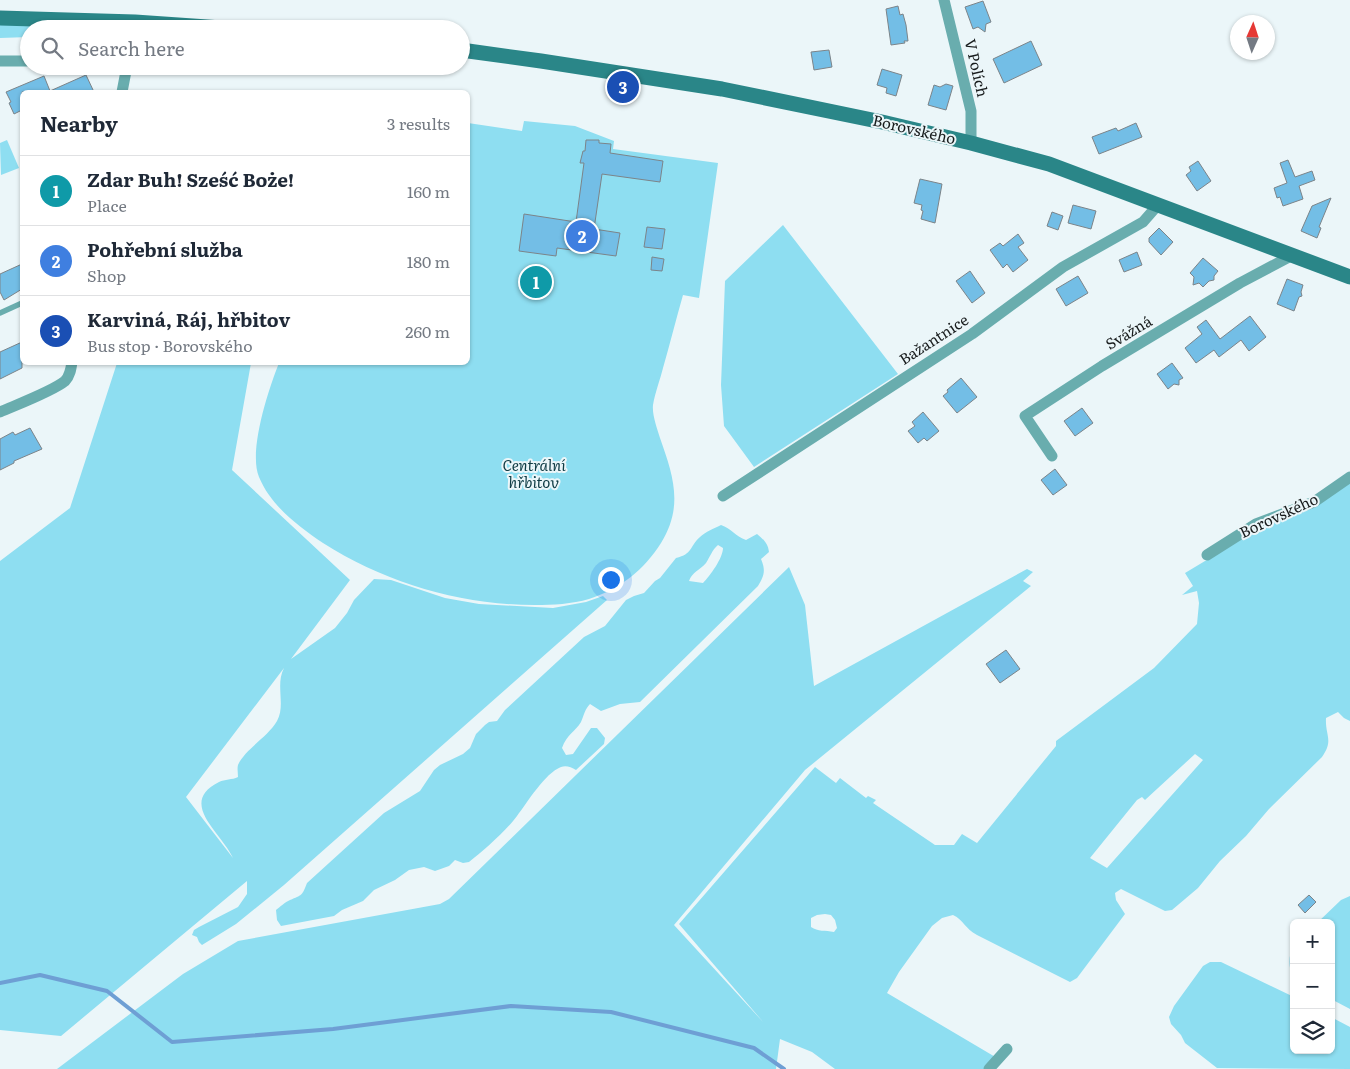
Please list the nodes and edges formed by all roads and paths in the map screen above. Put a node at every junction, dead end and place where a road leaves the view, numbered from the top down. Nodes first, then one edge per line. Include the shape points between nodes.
1 (944, 0) edge
2 (0, 18) edge
3 (39, 20) edge
4 (470, 51) edge
5 (0, 61) edge
6 (20, 61) edge
7 (125, 75) edge
8 (122, 90) edge
9 (971, 143) junction
10 (1156, 206) junction
11 (1292, 255) junction
12 (1350, 277) edge
13 (20, 304) edge
14 (0, 313) edge
15 (71, 368) edge
16 (0, 412) edge
17 (1052, 456) dead end
18 (1350, 477) edge
19 (723, 496) dead end
20 (1207, 555) dead end
21 (1007, 1049) dead end
22 (989, 1069) edge

1 - 9 street, V Polích via 971,111
2 - 3 main road
4 - 9 main road, Borovského via 722,88
5 - 6 street
7 - 8 street
9 - 10 main road, Borovského via 1049,164
10 - 11 main road, Borovského
10 - 19 street, Bažantnice via 1143,222 1063,267 972,334
11 - 12 main road, Borovského
11 - 17 street, Svážná via 1102,366 1025,416
13 - 14 lane
15 - 16 street via 66,380 57,386
18 - 20 street, Borovského via 1314,502 1256,524
21 - 22 street

